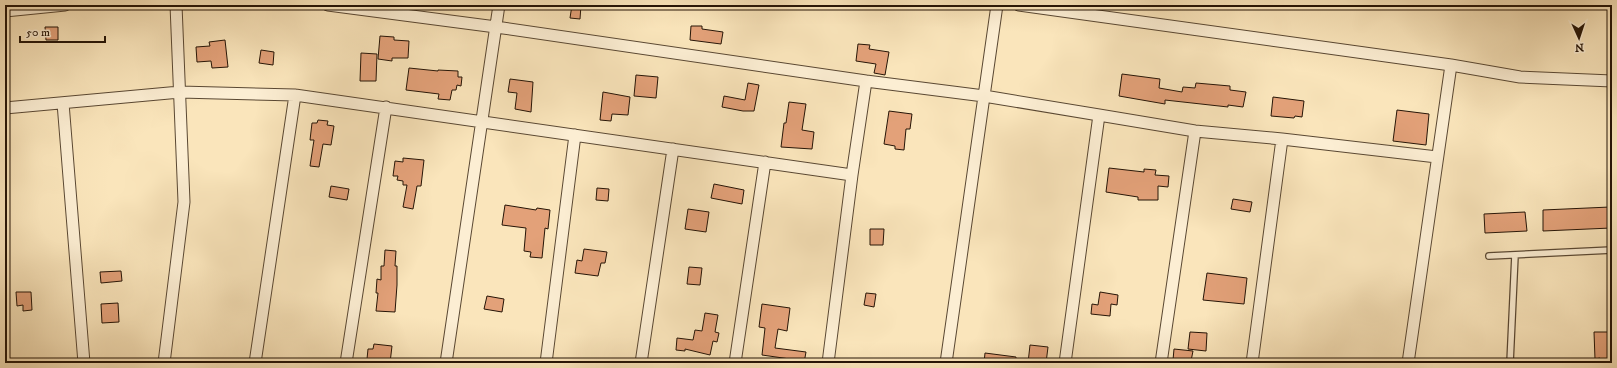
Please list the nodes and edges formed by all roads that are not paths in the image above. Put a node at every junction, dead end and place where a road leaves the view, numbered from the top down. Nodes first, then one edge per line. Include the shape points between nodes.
1 (65, 5) edge
2 (176, 5) edge
3 (328, 5) edge
4 (499, 5) edge
5 (997, 5) edge
6 (1018, 5) edge
7 (5, 11) edge
8 (496, 27) junction
9 (1450, 65) junction
10 (866, 81) junction
11 (1612, 81) edge
12 (180, 92) junction
13 (295, 95) junction
14 (984, 96) junction
15 (63, 103) junction
16 (5, 108) edge
17 (386, 108) junction
18 (1099, 115) junction
19 (481, 122) junction
20 (1195, 131) junction
21 (575, 134) junction
22 (1282, 139) junction
23 (673, 149) junction
24 (1437, 157) junction
25 (765, 162) junction
26 (852, 175) junction
27 (1612, 250) edge
28 (1515, 255) junction
29 (1489, 256) dead end
30 (84, 363) edge
31 (164, 363) edge
32 (255, 363) edge
33 (346, 363) edge
34 (446, 363) edge
35 (546, 363) edge
36 (641, 363) edge
37 (734, 363) edge
38 (828, 363) edge
39 (946, 363) edge
40 (1065, 363) edge
41 (1161, 363) edge
42 (1252, 363) edge
43 (1408, 363) edge
44 (1510, 363) edge

1 - 7 street
2 - 12 street
3 - 8 street
4 - 8 street
5 - 14 street
6 - 9 street
8 - 10 street
8 - 19 street
9 - 11 street via 1520,77
9 - 24 street
10 - 14 street
10 - 26 street
12 - 13 street
12 - 15 street
12 - 31 street via 184,202
13 - 17 street
13 - 32 street
14 - 18 street
14 - 39 street
15 - 16 street
15 - 30 street
17 - 19 street
17 - 33 street
18 - 20 street
18 - 40 street
19 - 21 street
19 - 34 street
20 - 22 street
20 - 41 street
21 - 23 street
21 - 35 street
22 - 24 street
22 - 42 street
23 - 25 street
23 - 36 street
24 - 43 street
25 - 26 street
25 - 37 street
26 - 38 street
27 - 28 lane
28 - 29 lane
28 - 44 lane

